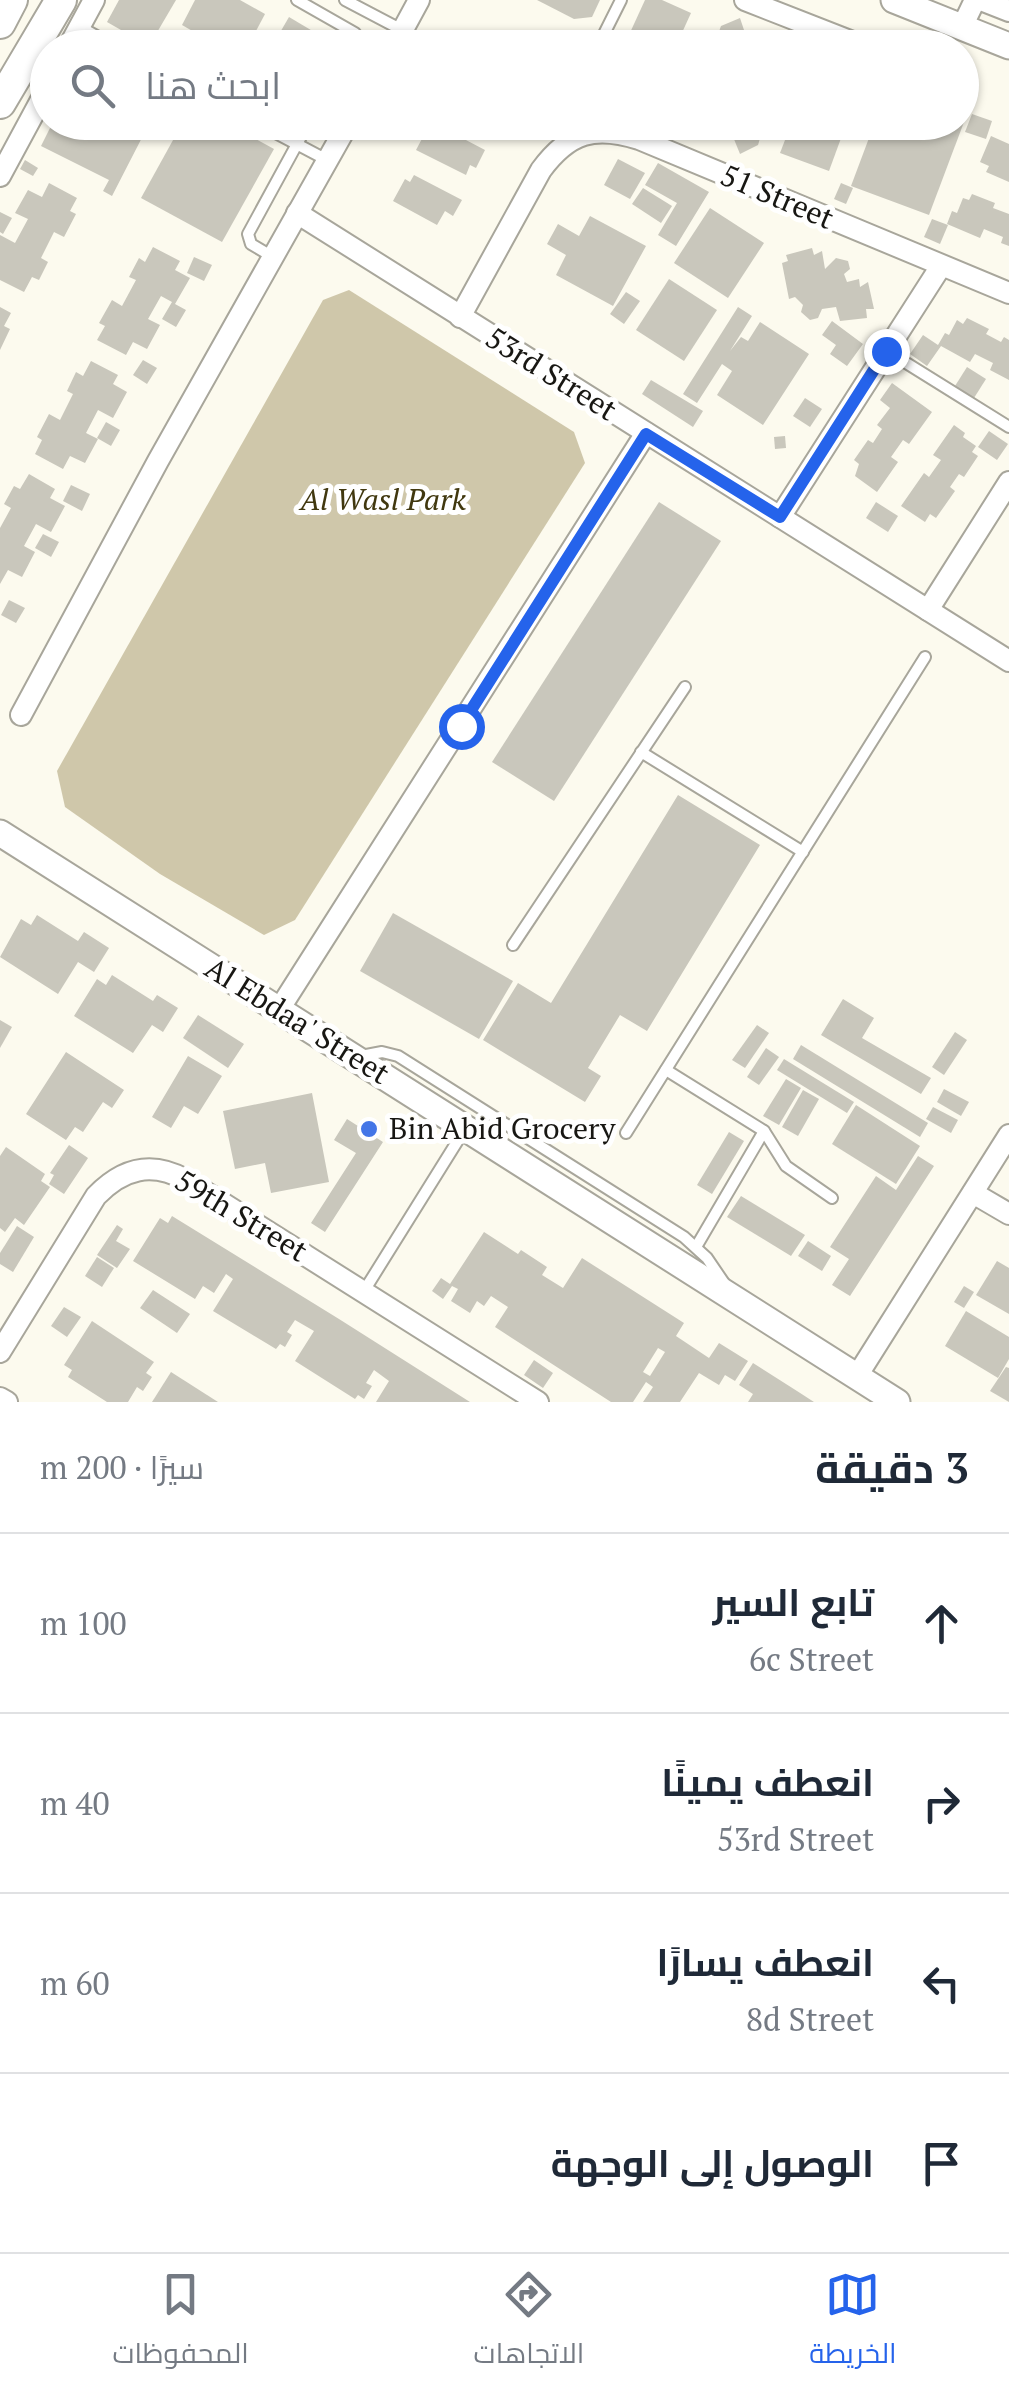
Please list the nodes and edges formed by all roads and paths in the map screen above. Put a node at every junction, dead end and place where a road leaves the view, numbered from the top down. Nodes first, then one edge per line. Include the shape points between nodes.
1 (12, 0) edge
2 (42, 0) edge
3 (61, 0) edge
4 (94, 0) edge
5 (297, 0) edge
6 (346, 0) edge
7 (419, 0) edge
8 (621, 0) edge
9 (745, 0) edge
10 (894, 0) edge
11 (978, 0) edge
12 (1009, 11) edge
13 (0, 22) edge
14 (79, 27) junction
15 (962, 28) junction
16 (43, 30) edge
17 (77, 30) edge
18 (85, 30) edge
19 (350, 30) edge
20 (385, 30) edge
21 (402, 30) edge
22 (605, 30) edge
23 (820, 30) edge
24 (967, 30) edge
25 (979, 35) edge
26 (1009, 46) edge
27 (30, 50) edge
28 (18, 70) junction
29 (0, 102) edge
30 (30, 120) edge
31 (287, 140) edge
32 (299, 140) edge
33 (339, 140) edge
34 (564, 140) edge
35 (642, 140) edge
36 (296, 145) junction
37 (327, 160) junction
38 (0, 176) edge
39 (297, 214) junction
40 (273, 256) junction
41 (941, 266) junction
42 (1009, 293) edge
43 (460, 317) junction
44 (886, 351) junction
45 (1009, 427) edge
46 (646, 434) junction
47 (1009, 482) edge
48 (780, 517) junction
49 (928, 610) junction
50 (925, 657) dead end
51 (1009, 661) edge
52 (684, 687) dead end
53 (22, 715) dead end
54 (642, 752) junction
55 (0, 833) edge
56 (803, 852) junction
57 (514, 944) dead end
58 (280, 1008) junction
59 (355, 1058) junction
60 (666, 1070) junction
61 (466, 1128) junction
62 (764, 1130) junction
63 (626, 1132) dead end
64 (1009, 1135) edge
65 (973, 1193) junction
66 (832, 1198) dead end
67 (1009, 1214) edge
68 (696, 1247) junction
69 (364, 1292) junction
70 (732, 1297) junction
71 (0, 1352) edge
72 (857, 1376) junction
73 (0, 1398) edge
74 (7, 1402) edge
75 (538, 1402) edge
76 (898, 1402) edge

1 - 13 main road
2 - 28 main road via 23,36
3 - 16 main road
4 - 14 street
5 - 19 lane
6 - 20 lane
7 - 21 street
8 - 22 lane
9 - 23 street
10 - 15 street
11 - 12 street
11 - 15 street
14 - 17 street
14 - 18 lane
15 - 24 street
25 - 26 street
27 - 28 main road
28 - 29 main road
30 - 38 street
31 - 36 lane
32 - 36 lane
33 - 37 street
34 - 43 street, 51 Street
35 - 41 street, 51 Street
36 - 37 lane
36 - 40 lane via 248,234 251,244
37 - 39 street
39 - 40 street
39 - 43 street, 53rd Street
40 - 53 street
41 - 42 street, 51 Street
41 - 44 street
43 - 46 street, 53rd Street
44 - 45 lane
44 - 48 street
46 - 48 street, 53rd Street
46 - 58 street
47 - 49 street
48 - 49 street, 53rd Street
49 - 51 street, 53rd Street
50 - 56 lane
52 - 54 lane
54 - 56 lane
54 - 57 lane
55 - 58 street, Al Ebdaa' Street
56 - 60 lane
58 - 59 street, Al Ebdaa' Street
59 - 61 street, Al Ebdaa' Street
59 - 68 lane via 398,1056
60 - 62 lane
60 - 63 lane
61 - 69 lane
61 - 70 street, Al Ebdaa' Street
62 - 66 lane via 786,1166
62 - 68 lane
64 - 65 street
65 - 67 street
65 - 72 street
68 - 70 lane
69 - 71 street, 59th Street via 172,1171 130,1170 96,1196
69 - 75 street, 59th Street
70 - 72 street, Al Ebdaa' Street
72 - 76 street, Al Ebdaa' Street
73 - 74 street

